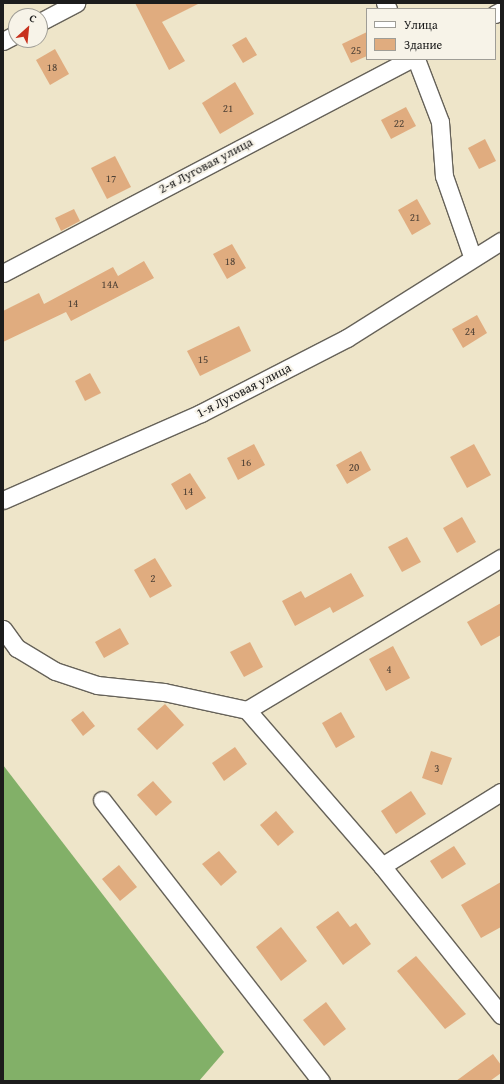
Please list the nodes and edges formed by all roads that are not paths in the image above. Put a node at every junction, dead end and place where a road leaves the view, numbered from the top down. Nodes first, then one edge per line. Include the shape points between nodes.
1 (76, 3) edge
2 (48, 18) edge
3 (408, 60) edge
4 (416, 60) edge
5 (501, 241) edge
6 (472, 256) junction
7 (3, 273) edge
8 (3, 500) edge
9 (501, 558) edge
10 (3, 629) edge
11 (247, 710) junction
12 (501, 792) edge
13 (102, 800) dead end
14 (382, 866) junction
15 (501, 1015) edge
16 (321, 1081) edge

1 - 2 street
3 - 7 street, 2-я Луговая улица
4 - 6 street via 440,122 444,176
5 - 6 street, 1-я Луговая улица
6 - 8 street, 1-я Луговая улица via 347,338 201,413
9 - 11 street
10 - 11 street via 17,648 55,671 96,685 164,692
11 - 14 street
12 - 14 street
13 - 16 street
14 - 15 street

